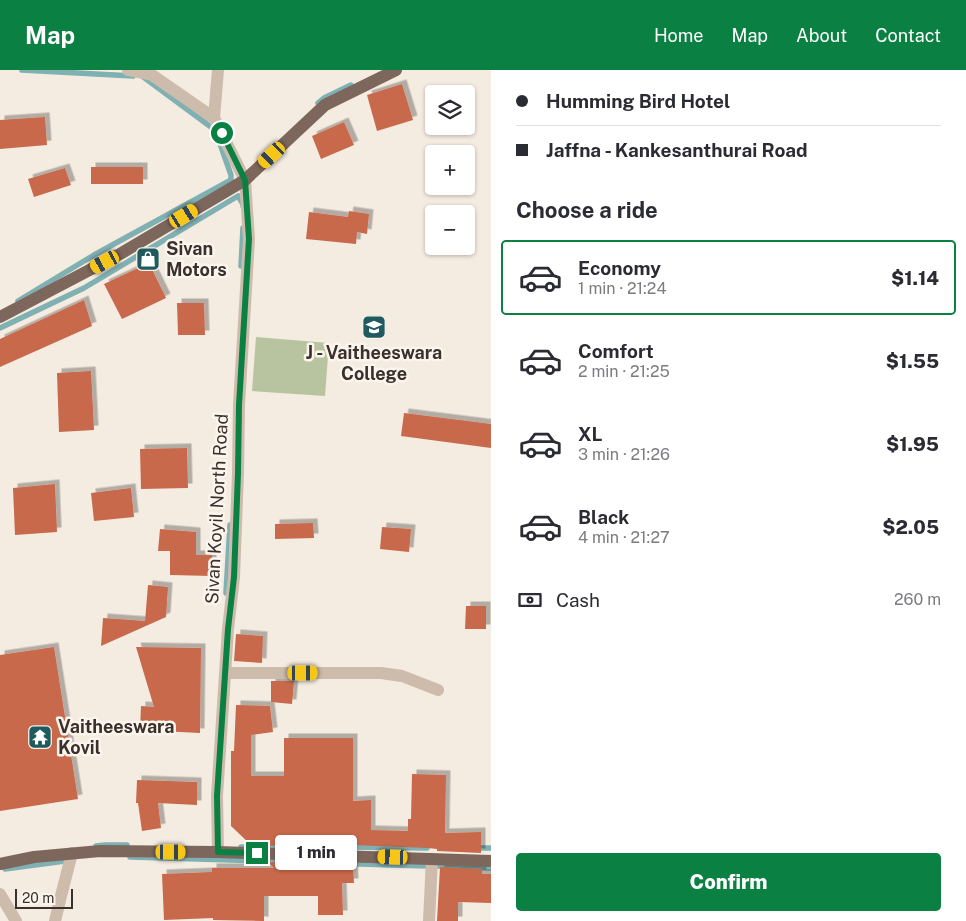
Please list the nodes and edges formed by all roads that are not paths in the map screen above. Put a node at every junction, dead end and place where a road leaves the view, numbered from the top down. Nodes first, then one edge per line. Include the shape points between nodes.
1 (128, 70) edge
2 (218, 70) edge
3 (396, 70) edge
4 (214, 118) junction
5 (245, 180) junction
6 (0, 318) edge
7 (225, 672) junction
8 (438, 690) dead end
9 (218, 846) junction
10 (72, 853) junction
11 (432, 859) junction
12 (491, 861) edge
13 (0, 864) edge
14 (0, 894) edge
15 (16, 921) edge
16 (55, 921) edge
17 (429, 921) edge

1 - 4 street via 152,75
2 - 4 street
3 - 5 main road via 325,105
4 - 5 street
5 - 6 main road via 120,254
5 - 7 street, Sivan Koyil North Road via 249,239 239,405 234,577
7 - 8 street via 380,673 402,676
7 - 9 street, Sivan Koyil North Road via 217,796
9 - 10 main road
9 - 11 main road
10 - 13 main road
10 - 16 street
11 - 12 main road
11 - 17 street
14 - 15 street

